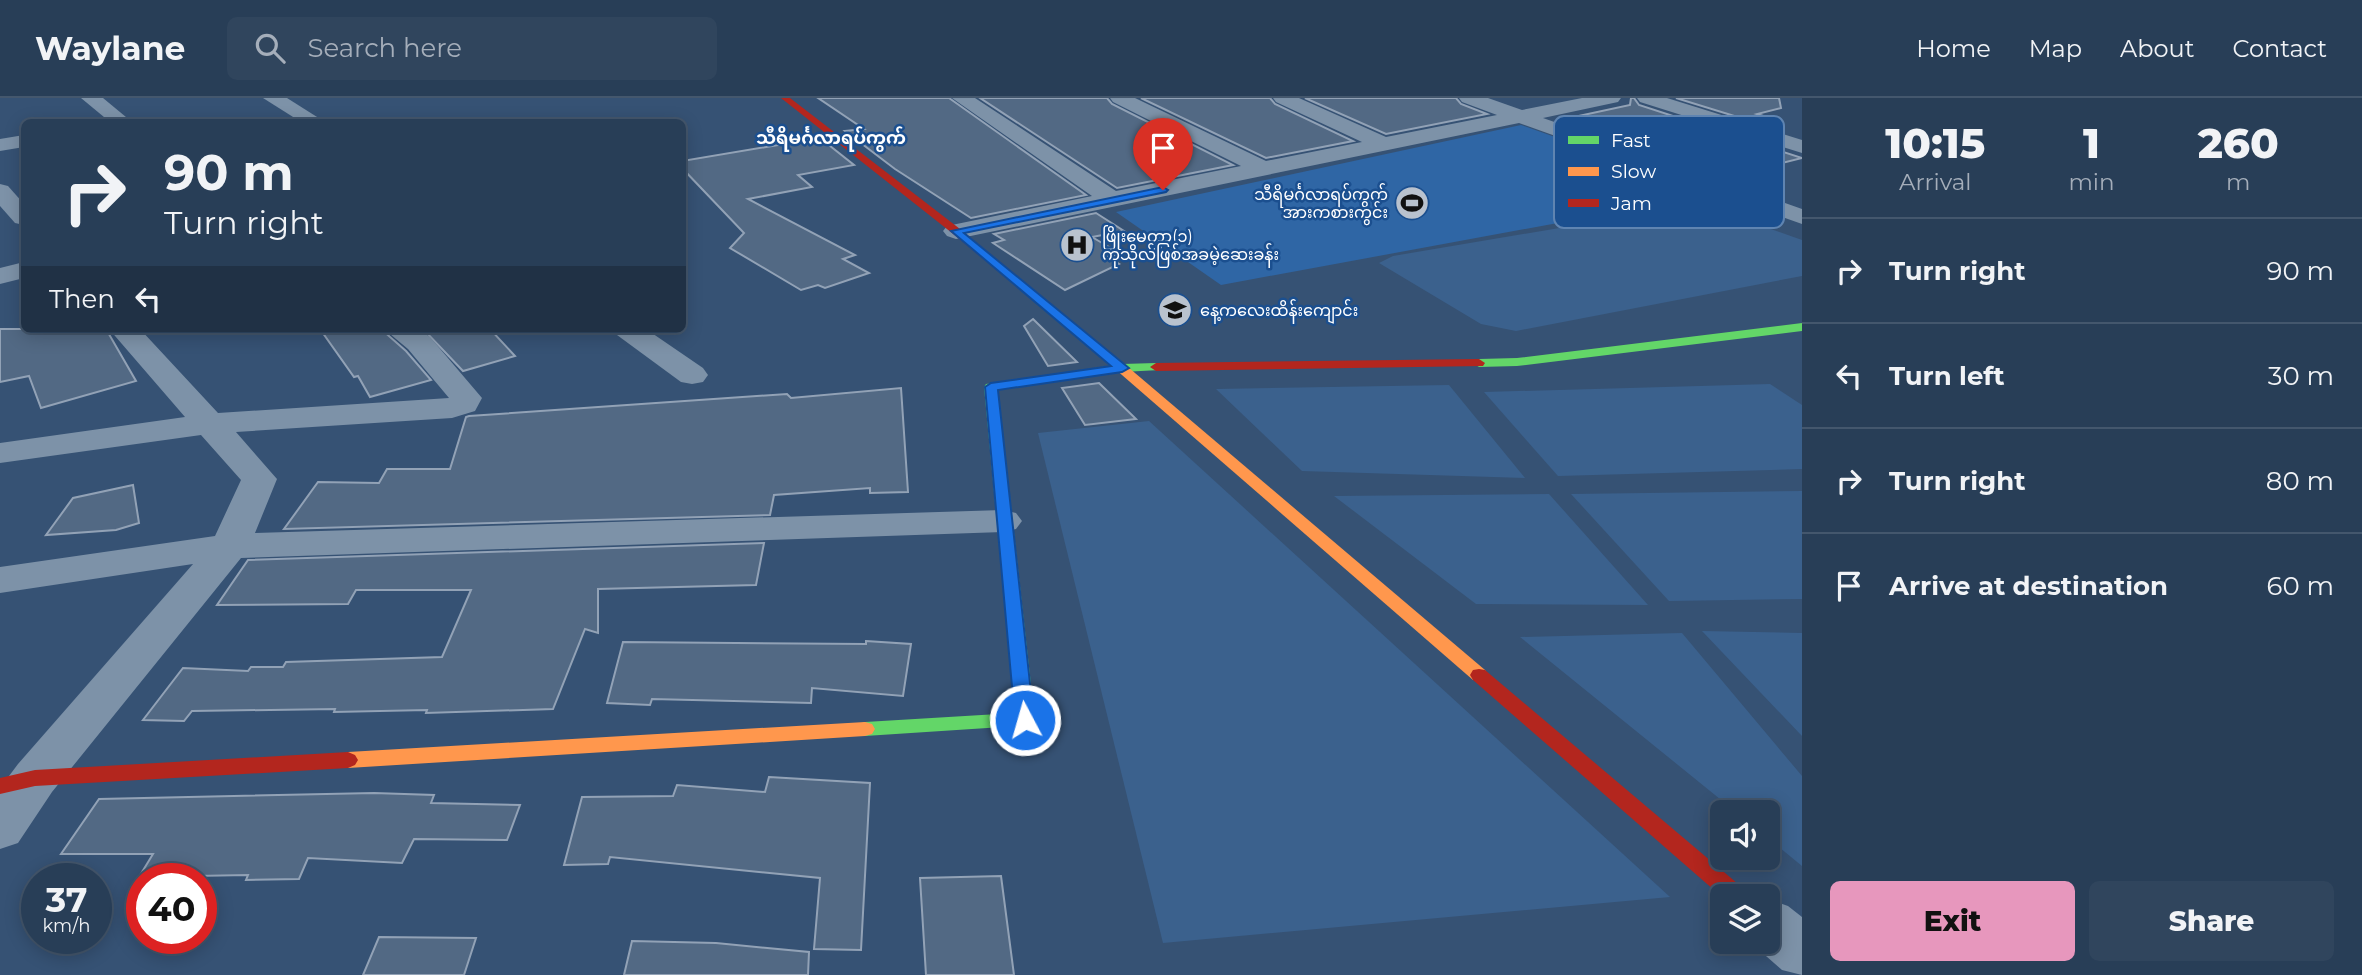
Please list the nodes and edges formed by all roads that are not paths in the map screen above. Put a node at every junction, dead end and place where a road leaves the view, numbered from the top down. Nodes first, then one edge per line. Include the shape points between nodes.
1 (91, 98) edge
2 (272, 98) edge
3 (785, 98) edge
4 (962, 98) edge
5 (1120, 98) edge
6 (1283, 98) edge
7 (1469, 98) edge
8 (1611, 98) edge
9 (1647, 98) edge
10 (1704, 116) edge
11 (1521, 117) junction
12 (116, 119) edge
13 (310, 119) edge
14 (1554, 129) edge
15 (1784, 141) edge
16 (21, 142) edge
17 (0, 145) edge
18 (1385, 145) junction
19 (1802, 147) edge
20 (1264, 169) junction
21 (0, 191) edge
22 (1113, 200) junction
23 (1784, 211) edge
24 (21, 215) edge
25 (1802, 217) edge
26 (956, 231) junction
27 (21, 271) edge
28 (0, 276) edge
29 (1802, 327) edge
30 (128, 333) edge
31 (405, 333) edge
32 (633, 333) edge
33 (1122, 368) junction
34 (692, 375) dead end
35 (209, 424) junction
36 (0, 453) edge
37 (1003, 522) junction
38 (230, 546) junction
39 (0, 580) edge
40 (18, 782) edge
41 (0, 828) edge
42 (1722, 884) edge
43 (1780, 933) edge
44 (1802, 952) edge

1 - 12 street
2 - 13 street
3 - 26 street
4 - 22 street
5 - 20 street
6 - 18 street
7 - 11 street
8 - 11 street
9 - 10 street
11 - 14 street
11 - 18 street
15 - 19 street
16 - 17 street
18 - 20 street
20 - 22 street
21 - 24 street
22 - 26 street
23 - 25 street
26 - 33 street
27 - 28 street
29 - 33 street via 1517,362
30 - 35 street
31 - 35 street via 466,398 463,404
32 - 34 street
33 - 37 street via 991,387
33 - 42 street
35 - 36 street
35 - 38 street via 259,479
37 - 38 street
37 - 40 street via 1025,720
38 - 39 street
38 - 40 street
40 - 41 street
43 - 44 street

